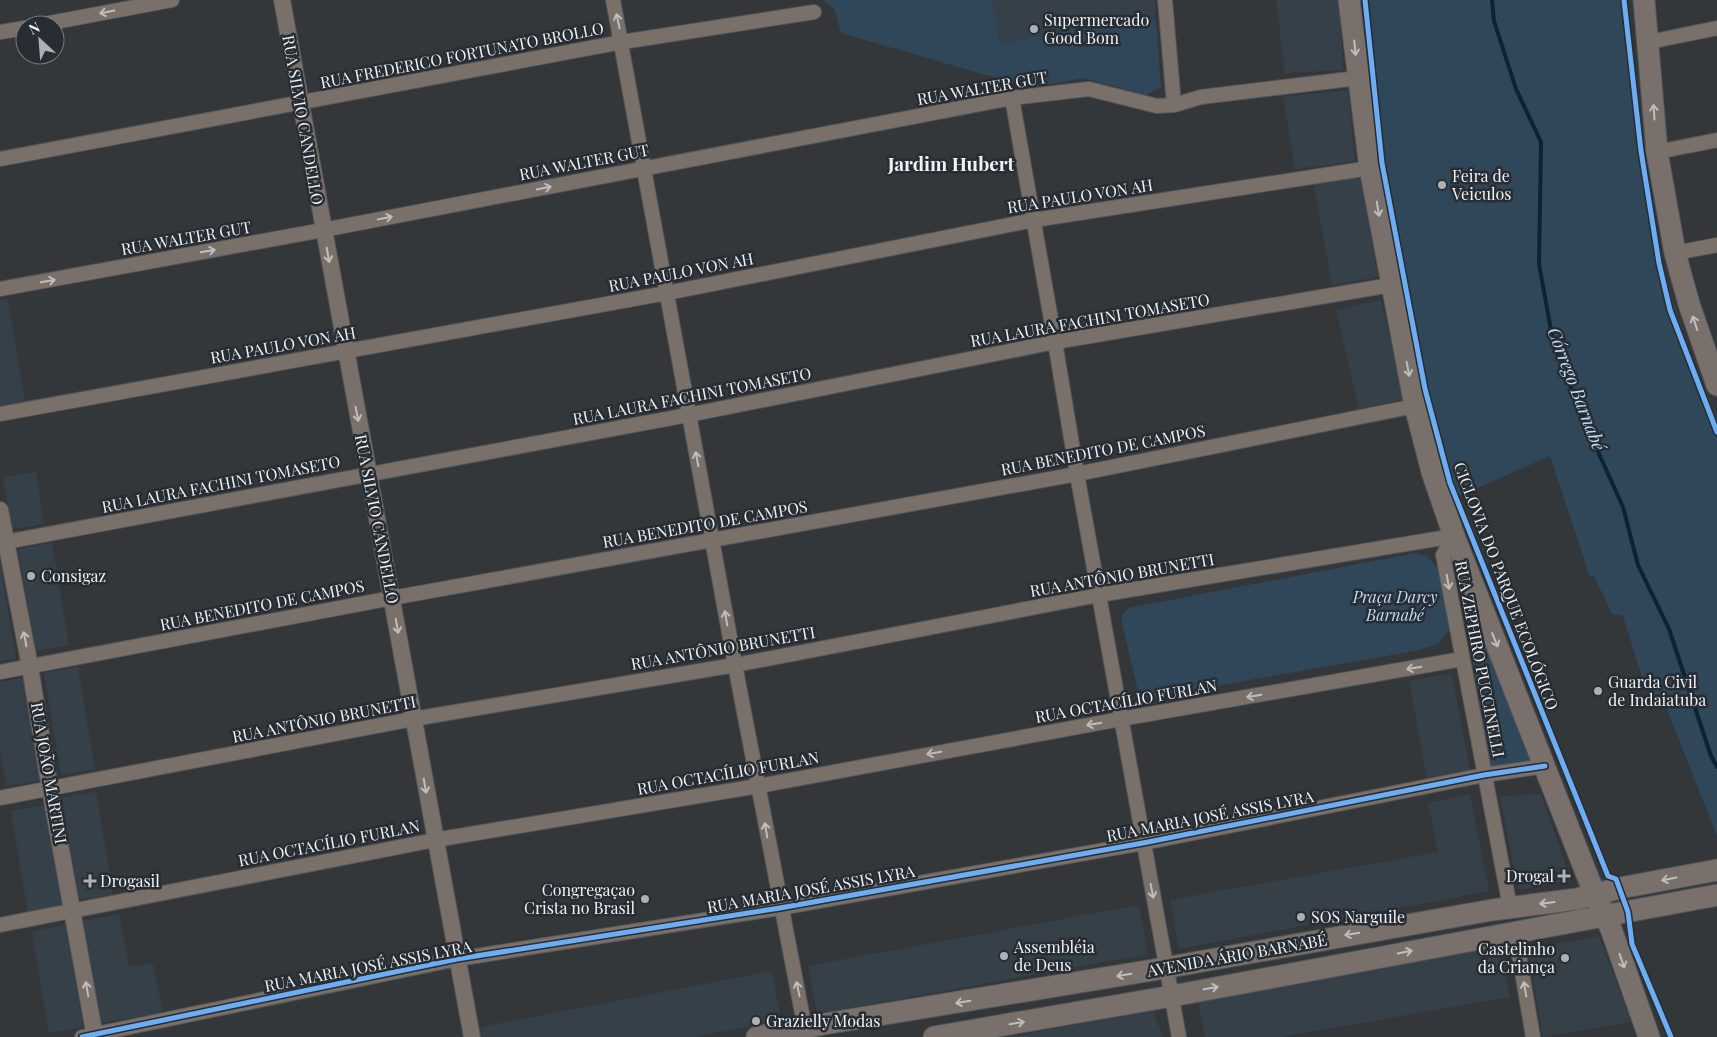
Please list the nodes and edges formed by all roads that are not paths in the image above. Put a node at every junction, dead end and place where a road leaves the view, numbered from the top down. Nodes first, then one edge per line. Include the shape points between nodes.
1 (172, 0) edge
2 (282, 0) edge
3 (613, 0) edge
4 (1165, 0) edge
5 (1349, 0) edge
6 (1644, 0) edge
7 (814, 12) dead end
8 (65, 20) edge
9 (1717, 28) edge
10 (15, 30) edge
11 (0, 32) edge
12 (622, 42) junction
13 (1649, 42) junction
14 (1358, 78) junction
15 (1012, 98) junction
16 (300, 104) junction
17 (1174, 105) junction
18 (1717, 140) edge
19 (1657, 152) junction
20 (0, 159) edge
21 (1370, 168) junction
22 (644, 169) junction
23 (1034, 220) junction
24 (323, 230) junction
25 (1717, 245) edge
26 (1675, 253) junction
27 (1392, 285) junction
28 (0, 290) edge
29 (667, 293) junction
30 (1056, 342) junction
31 (345, 352) junction
32 (1712, 357) edge
33 (1717, 385) edge
34 (1415, 406) junction
35 (0, 414) edge
36 (688, 415) junction
37 (1076, 474) junction
38 (369, 475) junction
39 (0, 510) edge
40 (1454, 536) junction
41 (712, 540) junction
42 (3, 543) edge
43 (1099, 595) junction
44 (392, 598) junction
45 (1462, 660) junction
46 (735, 665) junction
47 (30, 667) junction
48 (0, 672) edge
49 (413, 719) junction
50 (1121, 719) junction
51 (1545, 766) junction
52 (1484, 775) junction
53 (758, 786) junction
54 (50, 789) junction
55 (0, 798) edge
56 (436, 840) junction
57 (1143, 843) junction
58 (1717, 870) edge
59 (1717, 894) edge
60 (1595, 895) junction
61 (780, 908) junction
62 (1510, 908) junction
63 (73, 912) junction
64 (1605, 915) junction
65 (0, 925) edge
66 (1515, 931) junction
67 (457, 959) junction
68 (1166, 968) junction
69 (1172, 996) junction
70 (806, 1033) edge
71 (91, 1036) edge
72 (472, 1037) edge
73 (756, 1037) edge
74 (934, 1037) edge
75 (1179, 1037) edge
76 (1533, 1037) edge
77 (1649, 1037) edge

1 -> 8 street
2 - 16 street, RUA SILVIO CANDELLO
12 -> 3 street
4 - 17 street
5 -> 14 main road
6 - 13 main road
7 - 12 street, RUA FREDERICO FORTUNATO BROLLO
9 - 13 street
10 - 11 street
12 - 16 street, RUA FREDERICO FORTUNATO BROLLO
12 - 22 street
19 -> 13 main road
14 - 17 street, RUA WALTER GUT via 1201,97
14 - 21 main road
15 - 17 street, RUA WALTER GUT via 1088,89 1157,106
15 - 22 street, RUA WALTER GUT
15 - 23 street
16 - 20 street, RUA FREDERICO FORTUNATO BROLLO
16 - 24 street, RUA SILVIO CANDELLO
18 - 19 street
19 - 26 main road
21 - 23 street, RUA PAULO VON AH
21 -> 27 main road
24 -> 22 street, RUA WALTER GUT
22 - 29 street
23 - 29 street, RUA PAULO VON AH
23 - 30 street
28 -> 24 street, RUA WALTER GUT
24 -> 31 street, RUA SILVIO CANDELLO
25 - 26 street
32 -> 26 main road via 1689,304
27 - 30 street, RUA LAURA FACHINI TOMASETO
27 -> 34 main road
29 - 31 street, RUA PAULO VON AH
29 - 36 street
30 - 36 street, RUA LAURA FACHINI TOMASETO
30 - 37 street
31 - 35 street, RUA PAULO VON AH
31 -> 38 street, RUA SILVIO CANDELLO
32 - 33 main road
34 - 37 street, RUA BENEDITO DE CAMPOS
34 - 40 main road via 1432,472
36 - 38 street, RUA LAURA FACHINI TOMASETO
41 -> 36 street
37 - 41 street, RUA BENEDITO DE CAMPOS
37 - 43 street
38 - 42 street, RUA LAURA FACHINI TOMASETO
38 - 44 street, RUA SILVIO CANDELLO
39 - 42 street, RUA JOÃO MARTINI
40 - 43 street, RUA ANTÔNIO BRUNETTI
40 -> 45 street, RUA ZEPHIRO PUCCINELLI via 1443,554
40 -> 51 main road
41 - 44 street, RUA BENEDITO DE CAMPOS
46 -> 41 street
47 -> 42 street, RUA JOÃO MARTINI
43 - 46 street, RUA ANTÔNIO BRUNETTI
43 - 50 street
44 - 47 street, RUA BENEDITO DE CAMPOS
44 -> 49 street, RUA SILVIO CANDELLO
45 -> 50 street, RUA OCTACÍLIO FURLAN
45 - 52 street, RUA ZEPHIRO PUCCINELLI
46 - 49 street, RUA ANTÔNIO BRUNETTI
46 - 53 street
47 - 48 street, RUA BENEDITO DE CAMPOS
47 - 54 street, RUA JOÃO MARTINI
49 - 54 street, RUA ANTÔNIO BRUNETTI
49 -> 56 street, RUA SILVIO CANDELLO
50 -> 53 street, RUA OCTACÍLIO FURLAN
50 - 57 street
51 - 52 street, RUA MARIA JOSÉ ASSIS LYRA
51 - 60 main road
52 - 57 street, RUA MARIA JOSÉ ASSIS LYRA
52 - 62 street, RUA ZEPHIRO PUCCINELLI
53 - 56 street, RUA OCTACÍLIO FURLAN
61 -> 53 street
54 - 55 street, RUA ANTÔNIO BRUNETTI
54 - 63 street, RUA JOÃO MARTINI
56 - 63 street, RUA OCTACÍLIO FURLAN
56 - 67 street, RUA SILVIO CANDELLO
57 - 61 street, RUA MARIA JOSÉ ASSIS LYRA
57 -> 68 street
58 -> 60 main road, AVENIDA ÁRIO BARNABÉ
59 - 64 main road, AVENIDA ÁRIO BARNABÉ
60 -> 62 main road, AVENIDA ÁRIO BARNABÉ
60 - 64 main road
61 - 67 street, RUA MARIA JOSÉ ASSIS LYRA
70 -> 61 street
62 -> 68 main road, AVENIDA ÁRIO BARNABÉ
63 - 65 street, RUA OCTACÍLIO FURLAN
71 -> 63 street, RUA JOÃO MARTINI
64 - 66 main road, AVENIDA ÁRIO BARNABÉ
64 -> 77 main road
69 -> 66 main road, AVENIDA ÁRIO BARNABÉ
76 -> 66 street
67 - 71 street, RUA MARIA JOSÉ ASSIS LYRA
67 - 72 street, RUA SILVIO CANDELLO
68 - 69 street
68 -> 70 main road, AVENIDA ÁRIO BARNABÉ
74 -> 69 main road, AVENIDA ÁRIO BARNABÉ
69 - 75 street
70 - 73 main road, AVENIDA ÁRIO BARNABÉ

